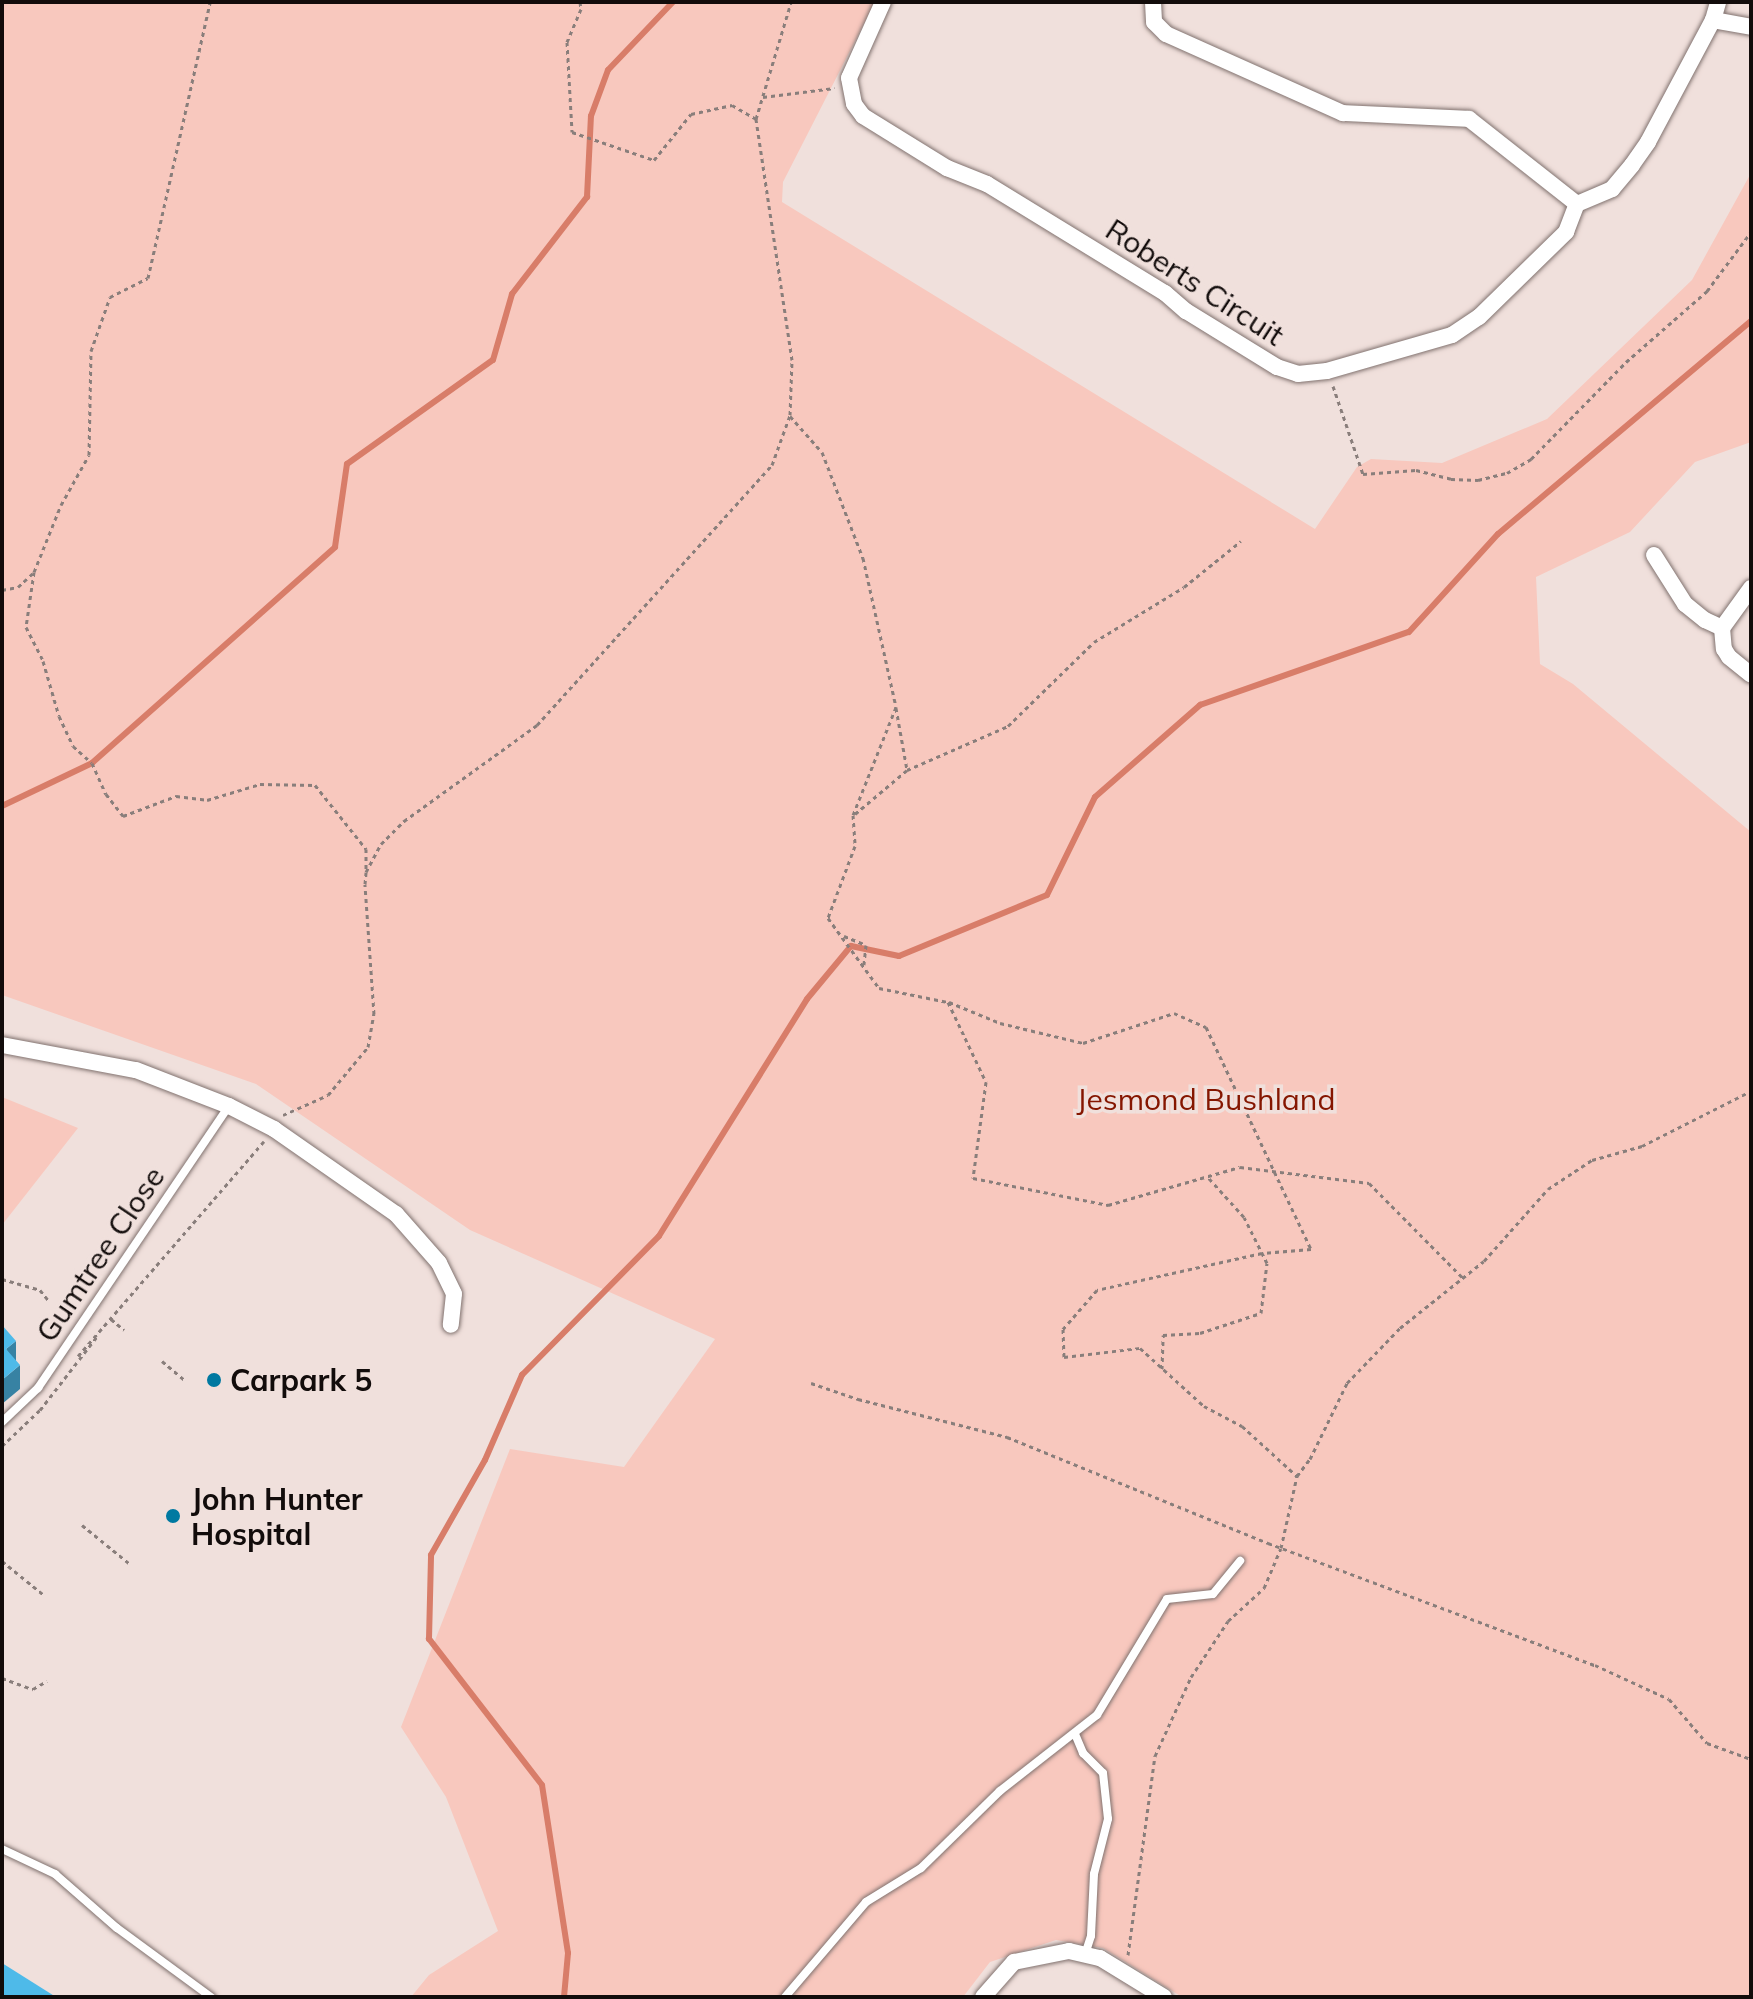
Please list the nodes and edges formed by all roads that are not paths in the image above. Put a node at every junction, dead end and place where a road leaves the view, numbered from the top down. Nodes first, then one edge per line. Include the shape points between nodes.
1 (883, 2) edge
2 (1153, 2) edge
3 (1718, 2) edge
4 (1713, 20) junction
5 (1751, 27) edge
6 (1577, 204) junction
7 (1654, 555) dead end
8 (1751, 588) edge
9 (1722, 628) junction
10 (1751, 675) edge
11 (2, 1045) edge
12 (229, 1106) junction
13 (451, 1325) dead end
14 (2, 1422) edge
15 (1240, 1561) dead end
16 (1075, 1734) junction
17 (2, 1849) edge
18 (1084, 1955) junction
19 (211, 1997) edge
20 (785, 1997) edge
21 (983, 1997) edge
22 (1164, 1997) edge

1 - 6 street, Roberts Circuit via 852,65 849,86 863,116 947,168 987,184 1277,367 1298,374 1327,371 1461,331 1566,232
2 - 6 street via 1154,22 1166,34 1343,113 1469,119
3 - 4 street
4 - 5 street
4 - 6 street via 1632,165 1612,189
7 - 9 street via 1685,604
8 - 9 street
9 - 10 street via 1724,649
11 - 12 street via 136,1070
12 - 13 street via 274,1129 396,1214 439,1263 454,1294
12 - 14 lane, Gumtree Close via 38,1388
15 - 16 lane via 1213,1594 1167,1599 1097,1715
16 - 18 lane via 1083,1753 1103,1773 1108,1819 1094,1874 1091,1936
16 - 20 lane via 1000,1791 921,1868 866,1902
17 - 19 lane via 55,1874 117,1928
18 - 21 street via 1069,1951 1014,1962
18 - 22 street via 1126,1971

